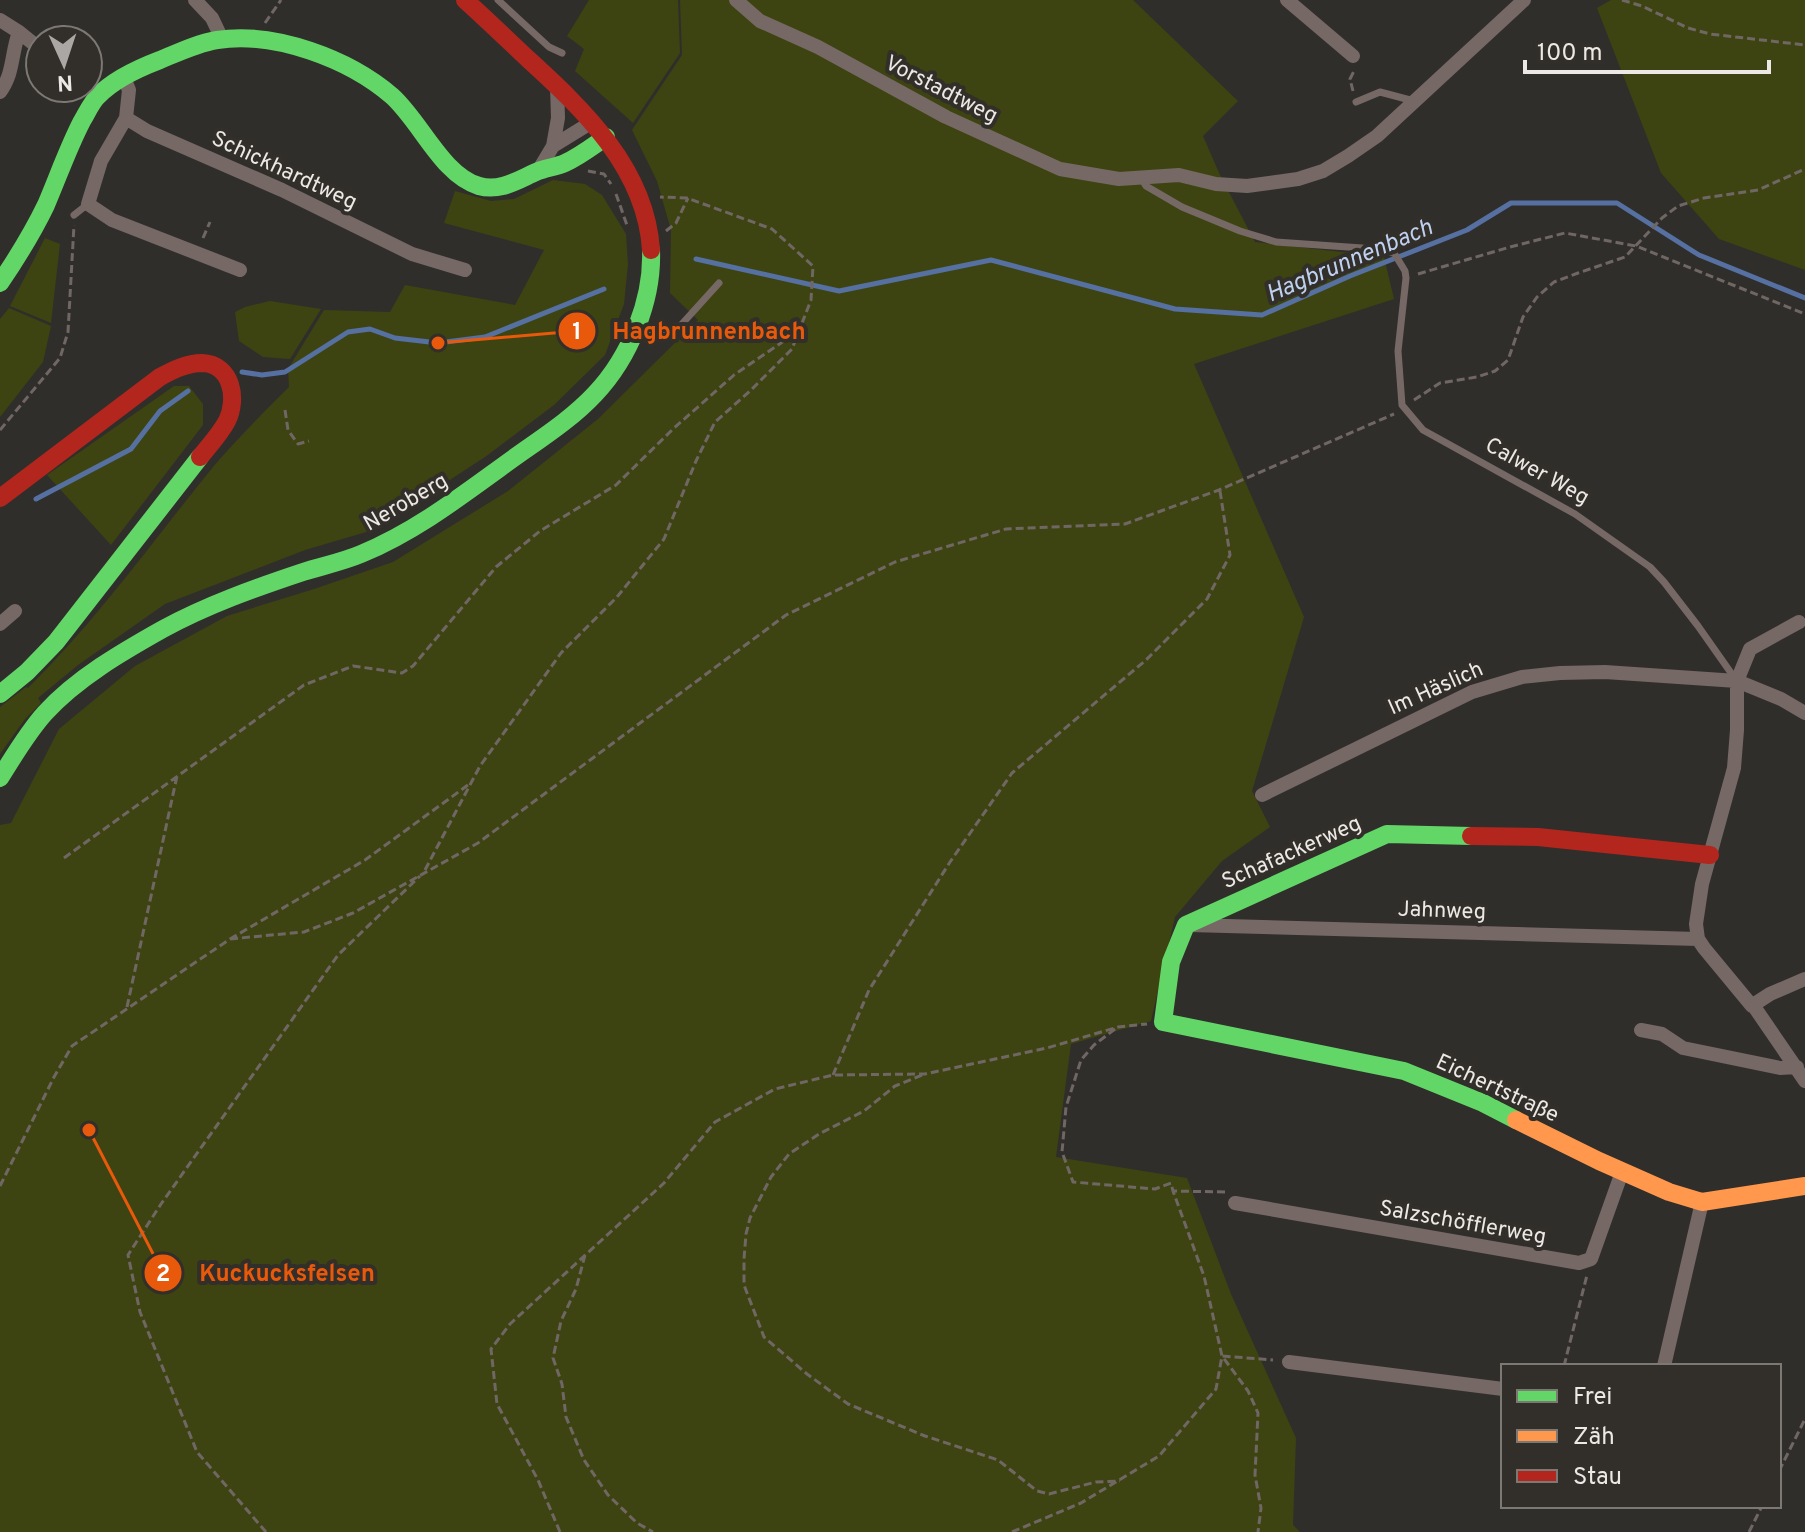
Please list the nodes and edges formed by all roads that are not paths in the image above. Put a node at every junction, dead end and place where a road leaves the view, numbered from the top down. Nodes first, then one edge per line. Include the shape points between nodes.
1 (195, 0) edge
2 (465, 0) edge
3 (498, 0) edge
4 (736, 0) edge
5 (1287, 0) edge
6 (1524, 0) edge
7 (0, 20) edge
8 (19, 32) junction
9 (24, 36) edge
10 (222, 39) junction
11 (562, 53) dead end
12 (1354, 62) road end
13 (124, 78) junction
14 (557, 86) junction
15 (104, 87) edge
16 (0, 92) edge
17 (1414, 101) junction
18 (1356, 102) road end
19 (86, 104) edge
20 (126, 118) junction
21 (592, 122) junction
22 (606, 137) junction
23 (553, 146) junction
24 (538, 171) junction
25 (1141, 178) junction
26 (88, 204) junction
27 (74, 215) road end
28 (240, 270) dead end
29 (465, 270) dead end
30 (0, 283) edge
31 (719, 283) dead end
32 (632, 338) junction
33 (0, 498) edge
34 (15, 611) dead end
35 (1799, 622) dead end
36 (0, 624) edge
37 (1737, 681) junction
38 (0, 694) edge
39 (1805, 713) edge
40 (0, 778) edge
41 (1262, 795) dead end
42 (1710, 855) junction
43 (1186, 925) junction
44 (1698, 939) junction
45 (1805, 979) edge
46 (1753, 1005) junction
47 (1641, 1030) dead end
48 (1797, 1067) junction
49 (1805, 1081) edge
50 (1622, 1172) junction
51 (1805, 1186) edge
52 (1702, 1202) junction
53 (1235, 1203) road end
54 (1289, 1362) road end
55 (1664, 1364) edge
56 (1501, 1389) edge

1 - 10 street
2 - 14 street, Neroberg
3 - 11 lane
4 - 25 street, Vorstadtweg via 760,21 1046,163 1119,179
5 - 12 street
6 - 17 street, Vorstadtweg
7 - 8 street
8 - 9 street
8 - 16 street via 10,74
10 - 13 street
10 - 24 street via 315,52 352,68 409,113 463,180 482,188 501,188
13 - 15 street
13 - 20 street via 129,90
14 - 21 street, Neroberg
14 - 23 street
17 - 18 lane via 1380,92
17 - 25 street, Vorstadtweg via 1348,156 1298,179 1247,186 1179,175
19 - 30 street via 38,222
20 - 26 street via 101,161
20 - 29 street, Schickhardtweg via 412,254
21 - 22 street, Neroberg
21 - 23 street
22 - 24 street via 565,163
22 - 32 street, Neroberg via 640,196 652,245 652,278
23 - 24 street
25 - 37 lane, Calwer Weg via 1182,207 1252,235 1394,253 1406,274 1398,351 1402,405 1423,430 1575,514 1650,567
26 - 27 lane
26 - 28 street via 112,220
31 - 32 lane via 681,325
32 - 40 street, Neroberg via 593,397 413,529 359,555 217,603 149,637 73,687 47,711
33 - 38 street via 176,368 193,362 212,364 231,385 233,402 226,423 56,642
34 - 36 street
35 - 37 street via 1750,649
37 - 39 street, Im Häslich
37 - 41 street, Im Häslich via 1605,672 1504,681
37 - 42 street via 1734,768
42 - 43 street, Schafackerweg via 1538,837 1387,834
42 - 44 street via 1696,924
43 - 44 street, Jahnweg
43 - 50 street, Eichertstraße via 1171,962 1163,1022 1404,1071 1483,1103
44 - 46 street
45 - 46 street
46 - 48 street
47 - 48 street via 1662,1034 1683,1048
48 - 49 street
50 - 52 street, Eichertstraße
50 - 53 street, Salzschöfflerweg via 1591,1259 1579,1263
51 - 52 street, Eichertstraße
52 - 55 street
54 - 56 street

